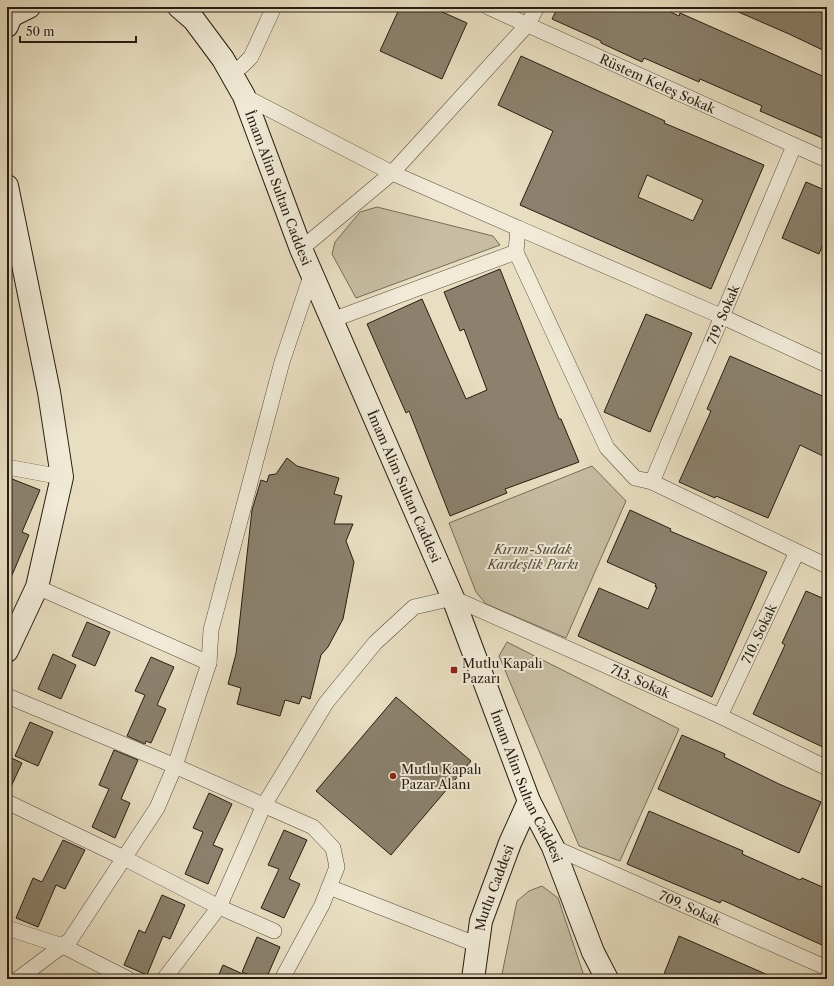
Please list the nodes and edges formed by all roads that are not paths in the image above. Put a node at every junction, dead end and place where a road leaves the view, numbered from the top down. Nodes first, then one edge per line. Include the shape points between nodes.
1 (179, 7) edge
2 (274, 7) edge
3 (488, 7) edge
4 (537, 7) edge
5 (528, 24) junction
6 (231, 73) junction
7 (244, 96) junction
8 (794, 146) junction
9 (827, 160) edge
10 (392, 173) junction
11 (7, 186) edge
12 (518, 228) junction
13 (301, 249) junction
14 (516, 252) junction
15 (312, 273) junction
16 (723, 316) junction
17 (332, 320) junction
18 (827, 365) edge
19 (7, 467) edge
20 (62, 477) junction
21 (652, 482) junction
22 (797, 552) junction
23 (827, 566) edge
24 (37, 587) junction
25 (452, 598) junction
26 (7, 651) edge
27 (210, 663) junction
28 (7, 696) edge
29 (720, 716) junction
30 (175, 766) junction
31 (827, 768) edge
32 (529, 800) junction
33 (7, 802) edge
34 (264, 805) junction
35 (553, 847) junction
36 (124, 858) junction
37 (329, 887) junction
38 (218, 907) junction
39 (7, 928) edge
40 (274, 931) dead end
41 (478, 945) junction
42 (63, 946) junction
43 (827, 968) edge
44 (18, 979) edge
45 (128, 979) edge
46 (164, 979) edge
47 (282, 979) edge
48 (473, 979) edge
49 (608, 979) edge

1 - 6 street, İmam Alim Sultan Caddesi via 194,20
2 - 6 street via 251,57
3 - 5 street, Rüstem Keleş Sokak
4 - 5 street
5 - 8 street, Rüstem Keleş Sokak
5 - 10 street
6 - 7 street, İmam Alim Sultan Caddesi
7 - 10 street
7 - 13 street, İmam Alim Sultan Caddesi
8 - 9 street, Rüstem Keleş Sokak
8 - 16 street, 719. Sokak
10 - 12 street
10 - 13 street
11 - 20 street via 49,392
12 - 14 street
12 - 16 street
13 - 15 street, İmam Alim Sultan Caddesi
14 - 17 street
14 - 21 street via 607,448 635,478
15 - 17 street, İmam Alim Sultan Caddesi
15 - 27 street via 282,362 211,630
16 - 18 street
16 - 21 street, 719. Sokak
17 - 25 street, İmam Alim Sultan Caddesi
19 - 20 street
20 - 24 street
21 - 22 street
22 - 23 street
22 - 29 street, 710. Sokak
24 - 26 street
24 - 27 street
25 - 29 street, 713. Sokak
25 - 32 street, İmam Alim Sultan Caddesi
25 - 34 street via 414,607 375,643 326,703
27 - 30 street
28 - 30 street
29 - 31 street, 713. Sokak
30 - 34 street
30 - 36 street via 157,808
32 - 35 street, İmam Alim Sultan Caddesi
32 - 41 street, Mutlu Caddesi via 484,914
33 - 36 street
34 - 37 street via 313,827 333,848 337,867
34 - 38 street
35 - 43 street, 709. Sokak
35 - 49 street, İmam Alim Sultan Caddesi via 593,952
36 - 38 street
36 - 42 street via 70,940
37 - 41 street
37 - 47 street
38 - 40 street
38 - 46 street
39 - 42 street
41 - 48 street, Mutlu Caddesi
42 - 44 street
42 - 45 street

